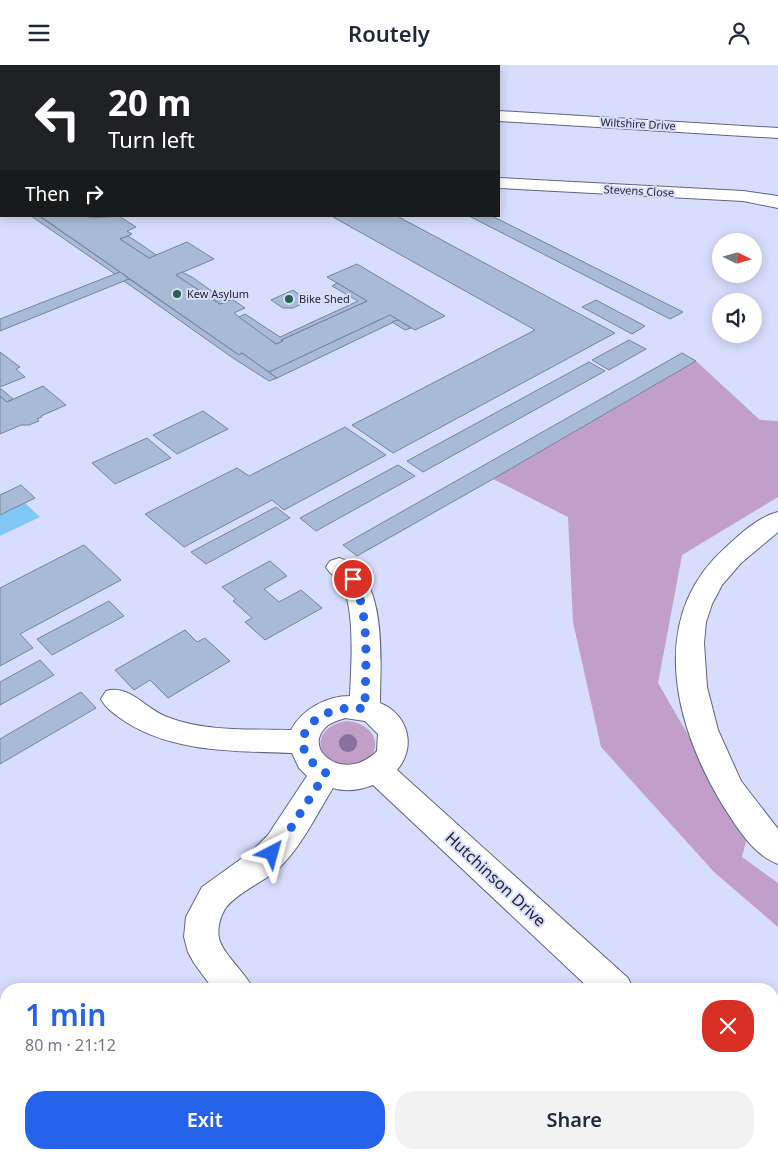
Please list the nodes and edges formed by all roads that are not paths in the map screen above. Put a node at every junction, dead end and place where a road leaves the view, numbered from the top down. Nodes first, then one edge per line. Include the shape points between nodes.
1 (500, 116) edge
2 (778, 133) edge
3 (500, 183) edge
4 (778, 202) edge
5 (778, 520) edge
6 (339, 567) dead end
7 (116, 699) dead end
8 (365, 709) junction
9 (302, 742) junction
10 (377, 770) junction
11 (326, 773) junction
12 (778, 850) edge
13 (230, 983) edge
14 (608, 983) edge

1 - 2 street, Wiltshire Drive
3 - 4 street, Stevens Close via 743,196
5 - 12 street via 719,569 697,606 689,649 697,705 718,768 753,821
6 - 8 street via 353,579 364,615
7 - 9 street via 156,725 181,732 218,738
8 - 9 street via 343,707 321,714 306,729
8 - 10 street via 385,719 395,741 390,757
9 - 11 street via 308,760
10 - 11 street via 350,778
10 - 14 street, Hutchinson Drive
11 - 13 street via 280,845 264,861 214,897 203,917 201,937 206,952

